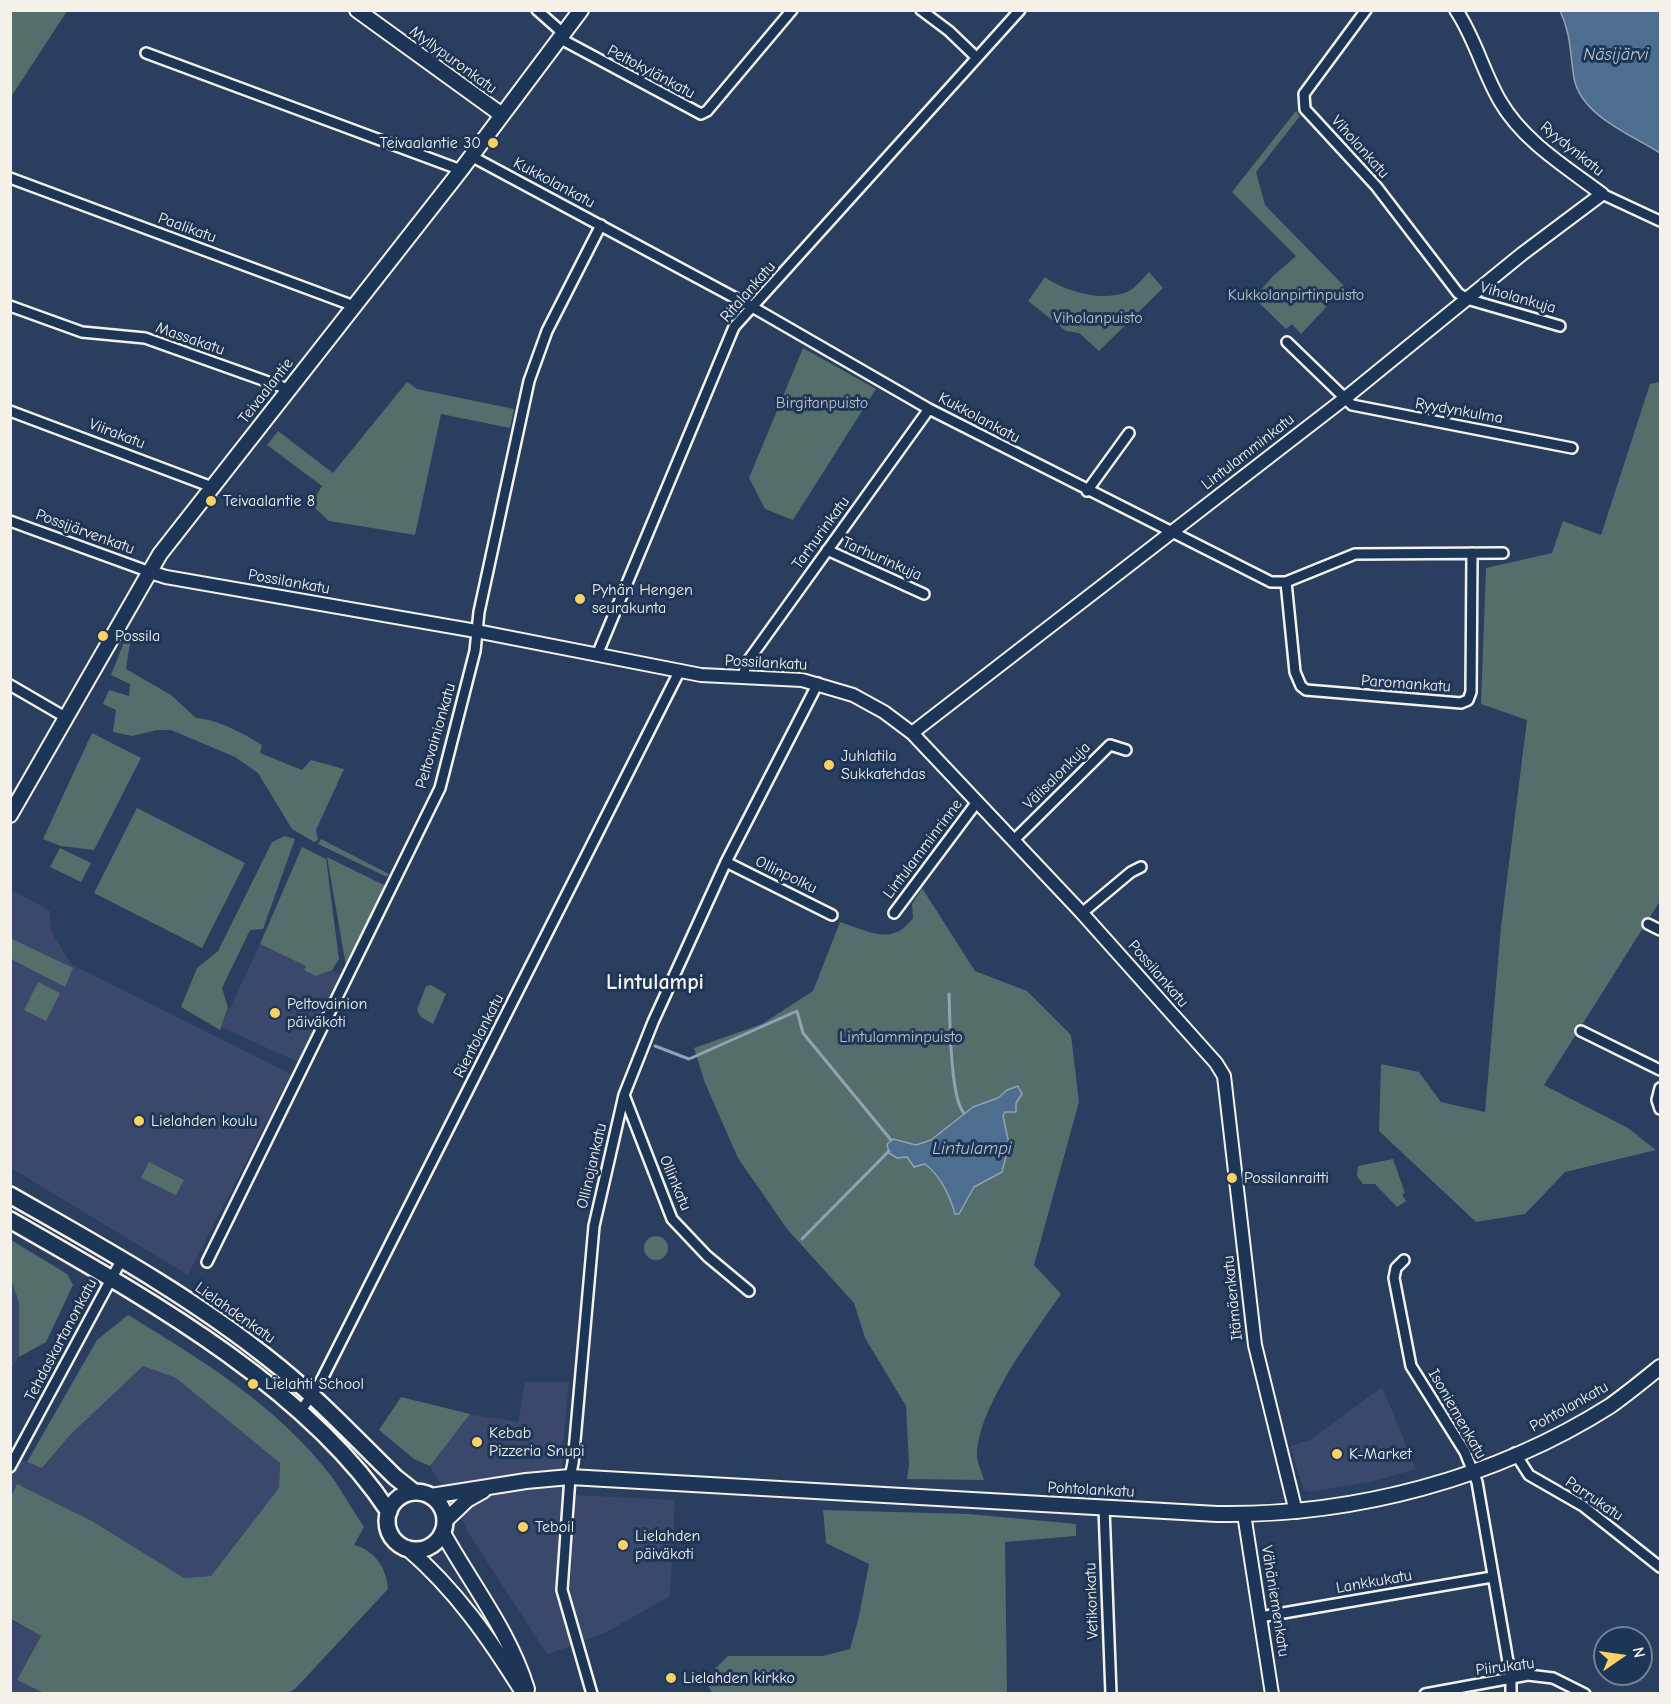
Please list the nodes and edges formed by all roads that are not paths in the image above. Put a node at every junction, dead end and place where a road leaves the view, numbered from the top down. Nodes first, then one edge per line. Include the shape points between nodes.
1 (357, 10) edge
2 (537, 10) edge
3 (581, 10) edge
4 (792, 10) edge
5 (921, 10) edge
6 (1020, 10) edge
7 (1366, 10) edge
8 (1456, 10) edge
9 (562, 37) junction
10 (146, 53) dead end
11 (976, 57) junction
12 (501, 115) junction
13 (471, 156) junction
14 (461, 170) junction
15 (10, 178) edge
16 (1602, 194) junction
17 (1660, 222) edge
18 (601, 225) junction
19 (1467, 299) junction
20 (10, 306) edge
21 (354, 306) junction
22 (753, 308) junction
23 (1560, 326) dead end
24 (1287, 342) dead end
25 (288, 389) junction
26 (1344, 399) junction
27 (929, 409) junction
28 (10, 411) edge
29 (1129, 433) dead end
30 (1572, 448) dead end
31 (212, 488) junction
32 (1087, 491) junction
33 (10, 521) edge
34 (1170, 533) junction
35 (827, 550) junction
36 (1472, 553) junction
37 (1503, 553) dead end
38 (150, 572) junction
39 (1286, 582) junction
40 (924, 594) dead end
41 (476, 632) junction
42 (597, 655) junction
43 (680, 670) junction
44 (744, 677) junction
45 (818, 683) junction
46 (10, 685) edge
47 (66, 717) junction
48 (912, 733) junction
49 (1126, 750) dead end
50 (977, 802) junction
51 (10, 815) edge
52 (1014, 840) junction
53 (726, 862) junction
54 (1142, 867) dead end
55 (894, 913) dead end
56 (1082, 913) junction
57 (832, 915) dead end
58 (1648, 924) dead end
59 (1660, 930) edge
60 (1581, 1031) dead end
61 (1660, 1070) edge
62 (1224, 1076) joint
63 (1660, 1088) edge
64 (624, 1095) junction
65 (1660, 1109) edge
66 (10, 1195) edge
67 (10, 1220) edge
68 (122, 1259) junction
69 (1404, 1260) dead end
70 (207, 1262) dead end
71 (110, 1278) junction
72 (749, 1291) dead end
73 (1660, 1367) edge
74 (310, 1396) junction
75 (300, 1412) junction
76 (1515, 1453) junction
77 (10, 1467) edge
78 (1472, 1470) junction
79 (570, 1477) junction
80 (487, 1489) junction
81 (414, 1492) junction
82 (431, 1496) junction
83 (1104, 1508) junction
84 (389, 1512) junction
85 (1296, 1512) junction
86 (1244, 1514) junction
87 (444, 1527) junction
88 (407, 1548) junction
89 (1660, 1568) edge
90 (1492, 1577) junction
91 (1260, 1617) junction
92 (1511, 1679) junction
93 (526, 1694) edge
94 (592, 1694) edge
95 (1111, 1694) edge
96 (1272, 1694) edge
97 (1425, 1694) edge
98 (1511, 1694) edge
99 (1585, 1694) edge

1 - 12 main road, Myllypuronkatu
2 - 9 street
3 - 9 main road, Teivaalantie
4 - 9 street, Peltokylänkatu via 701,114
5 - 11 street
6 - 11 street, Ritalankatu
7 - 19 street, Viholankatu via 1304,94 1303,104 1384,195
8 - 16 street, Ryydynkatu via 1502,104 1542,150
9 - 12 main road, Teivaalantie
10 - 14 street
11 - 22 street, Ritalankatu
12 - 13 main road, Teivaalantie
13 - 14 main road, Teivaalantie
13 - 18 street, Kukkolankatu
14 - 21 main road, Teivaalantie
15 - 21 street, Paalikatu
16 - 17 street, Ryydynkatu
16 - 19 street, Lintulamminkatu
18 - 22 street, Kukkolankatu
18 - 41 street, Peltovainionkatu via 547,332 529,381
19 - 23 street, Viholankuja
19 - 26 street, Lintulamminkatu
20 - 25 street, Massakatu via 82,332 145,338
21 - 25 main road, Teivaalantie
22 - 27 street, Kukkolankatu
22 - 42 street, Ritalankatu via 734,327
24 - 26 street
25 - 31 main road, Teivaalantie
26 - 30 street, Ryydynkulma via 1357,407
26 - 34 street, Lintulamminkatu
27 - 32 street, Kukkolankatu
27 - 35 street, Tarhurinkatu
28 - 31 street, Viirakatu
29 - 32 street
31 - 38 main road, Teivaalantie
32 - 34 street, Kukkolankatu
33 - 38 street, Possijärvenkatu
34 - 39 street, Kukkolankatu via 1271,582
34 - 48 street, Lintulamminkatu
35 - 40 street, Tarhurinkuja
35 - 44 street, Tarhurinkatu via 745,665
36 - 37 street
36 - 39 street via 1355,554
36 - 39 street, Paromankatu via 1472,687 1468,700 1461,703 1306,690 1295,672
38 - 41 street, Possilankatu
38 - 47 main road, Teivaalantie
41 - 42 street, Possilankatu
41 - 70 street, Peltovainionkatu via 475,651 440,788
42 - 43 street, Possilankatu
43 - 44 street, Possilankatu via 718,678
43 - 74 street, Rientolankatu via 329,1366
44 - 45 street, Possilankatu
45 - 48 street, Possilankatu via 869,703
45 - 53 street, Ollinojankatu
46 - 47 street
47 - 51 main road, Teivaalantie
48 - 50 street, Possilankatu
49 - 52 street, Välisalonkuja via 1110,745
50 - 52 street, Possilankatu
50 - 55 street, Lintulamminrinne
52 - 56 street, Possilankatu
53 - 57 street, Ollinpolku
53 - 64 street, Ollinojankatu
54 - 56 street
56 - 62 street, Possilankatu
58 - 59 street
60 - 61 street
62 - 85 street, Itämäenkatu via 1255,1345
63 - 65 street
64 - 72 street, Ollinkatu via 672,1219 707,1256
64 - 79 street, Ollinojankatu via 594,1226
66 - 68 main road, Lielahdenkatu
67 - 71 main road
68 - 71 street, Tehdaskartanonkatu
68 - 74 main road, Lielahdenkatu via 238,1335
69 - 78 street, Isoniemenkatu via 1396,1268 1394,1278 1411,1366 1465,1452
71 - 75 main road via 214,1345
71 - 77 street, Tehdaskartanonkatu
73 - 76 main road, Pohtolankatu via 1591,1417
74 - 75 street, Rientolankatu
74 - 81 main road, Lielahdenkatu
75 - 84 main road via 354,1467
76 - 78 main road, Pohtolankatu
76 - 89 street, Parrukatu via 1529,1475 1582,1506
78 - 85 main road, Pohtolankatu via 1384,1498
78 - 90 street, Isoniemenkatu
79 - 80 main road, Pohtolankatu via 526,1480
79 - 83 main road, Pohtolankatu
79 - 94 street, Ollinojankatu via 562,1590
80 - 82 main road, Pohtolankatu
80 - 87 main road, Pohtolankatu via 467,1500
81 - 82 main road
81 - 84 main road via 399,1497
82 - 87 main road via 442,1507
83 - 86 main road, Pohtolankatu
83 - 95 street, Vetikonkatu
84 - 88 main road via 391,1535
85 - 86 main road, Pohtolankatu
86 - 91 street, Vähäniemenkatu
87 - 88 main road via 430,1546 419,1550
87 - 93 main road via 519,1663
88 - 93 main road via 451,1588
90 - 91 street, Lankkukatu
90 - 92 street, Isoniemenkatu
91 - 96 street, Vähäniemenkatu
92 - 97 street, Piirukatu
92 - 98 street, Isoniemenkatu
92 - 99 street, Piirukatu via 1553,1678

